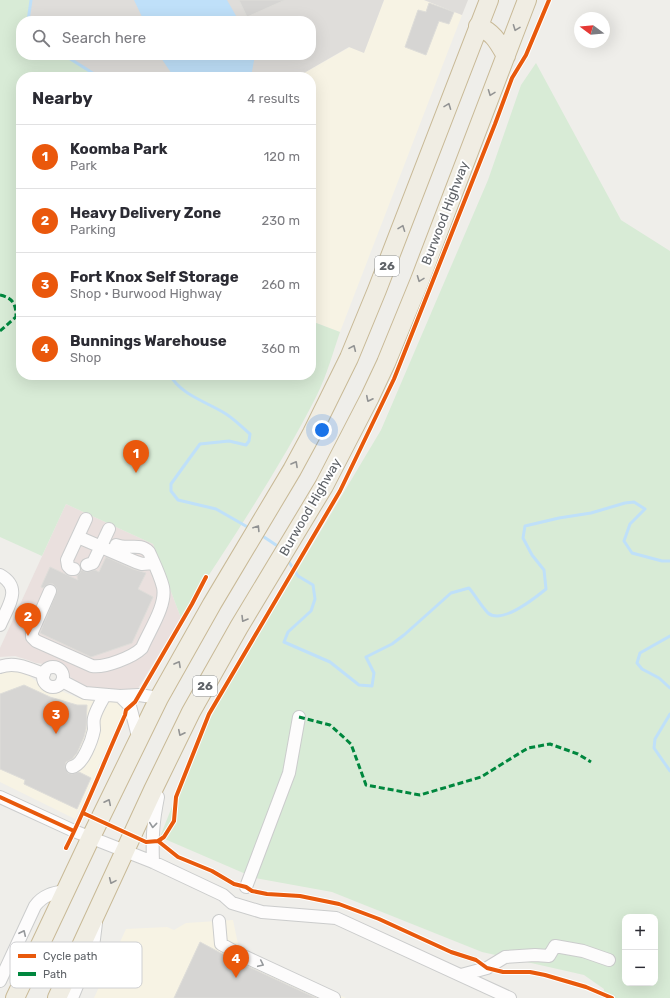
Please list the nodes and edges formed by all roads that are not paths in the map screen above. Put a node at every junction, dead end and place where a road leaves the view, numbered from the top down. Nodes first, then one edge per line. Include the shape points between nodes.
1 (488, 0) edge
2 (527, 0) edge
3 (478, 26) junction
4 (506, 56) junction
5 (86, 519) dead end
6 (109, 529) dead end
7 (78, 537) junction
8 (116, 545) dead end
9 (101, 547) junction
10 (154, 563) junction
11 (88, 565) dead end
12 (74, 568) dead end
13 (0, 575) edge
14 (51, 594) dead end
15 (0, 625) edge
16 (62, 653) junction
17 (0, 667) edge
18 (55, 673) junction
19 (85, 693) junction
20 (105, 695) junction
21 (120, 696) junction
22 (159, 698) junction
23 (300, 717) dead end
24 (94, 718) junction
25 (139, 740) junction
26 (72, 767) dead end
27 (153, 790) junction
28 (0, 797) edge
29 (90, 837) junction
30 (126, 851) junction
31 (153, 862) junction
32 (246, 887) dead end
33 (65, 891) junction
34 (98, 912) junction
35 (219, 921) dead end
36 (18, 942) edge
37 (41, 942) edge
38 (84, 942) edge
39 (94, 942) edge
40 (10, 960) edge
41 (609, 960) dead end
42 (461, 975) junction
43 (0, 981) edge
44 (20, 988) edge
45 (62, 988) edge
46 (76, 988) edge
47 (15, 998) edge
48 (57, 998) edge
49 (72, 998) edge
50 (334, 998) edge
51 (510, 998) edge

1 - 3 highway, 26
2 -> 4 highway, Burwood Highway / 26
3 - 4 highway via 494,36
22 -> 3 highway, 26 via 312,433 363,326
4 -> 27 highway, Burwood Highway / 26 via 386,363 347,444 212,674
5 - 7 street
6 - 9 street
7 - 9 street
7 - 12 street via 67,560 68,566
8 - 10 street via 146,549
9 - 10 street via 142,564
9 - 11 street via 93,563
10 - 16 street via 164,596 142,648 136,653 99,667
13 - 15 street via 8,580 12,587 12,596
14 - 16 street via 40,621 32,632 32,637
16 - 18 street
17 - 18 street via 10,664
18 - 19 street
19 - 20 street
19 - 24 street
20 - 21 street
20 - 24 street
21 - 22 street
21 - 25 street via 130,706
22 - 25 highway, 26
23 - 32 street via 289,773
24 - 26 street via 90,743 80,764
29 -> 25 highway, 26
27 - 30 highway, Burwood Highway / 26
27 -> 31 street via 158,797 152,832
28 - 29 street
29 - 30 street
29 - 33 highway, 26
30 - 31 street
30 -> 34 highway, Burwood Highway / 26
31 - 42 street via 223,895 240,906 262,912 336,918
36 -> 33 street via 40,899 50,893
33 - 37 highway, 26
34 - 38 highway, Burwood Highway / 26
34 - 39 street
35 -> 50 street via 221,944
43 -> 40 street
41 - 42 street via 583,951 555,946 549,956 505,957 487,968
42 - 51 street
44 - 47 highway, 26
45 - 48 highway, Burwood Highway / 26
46 - 49 street

